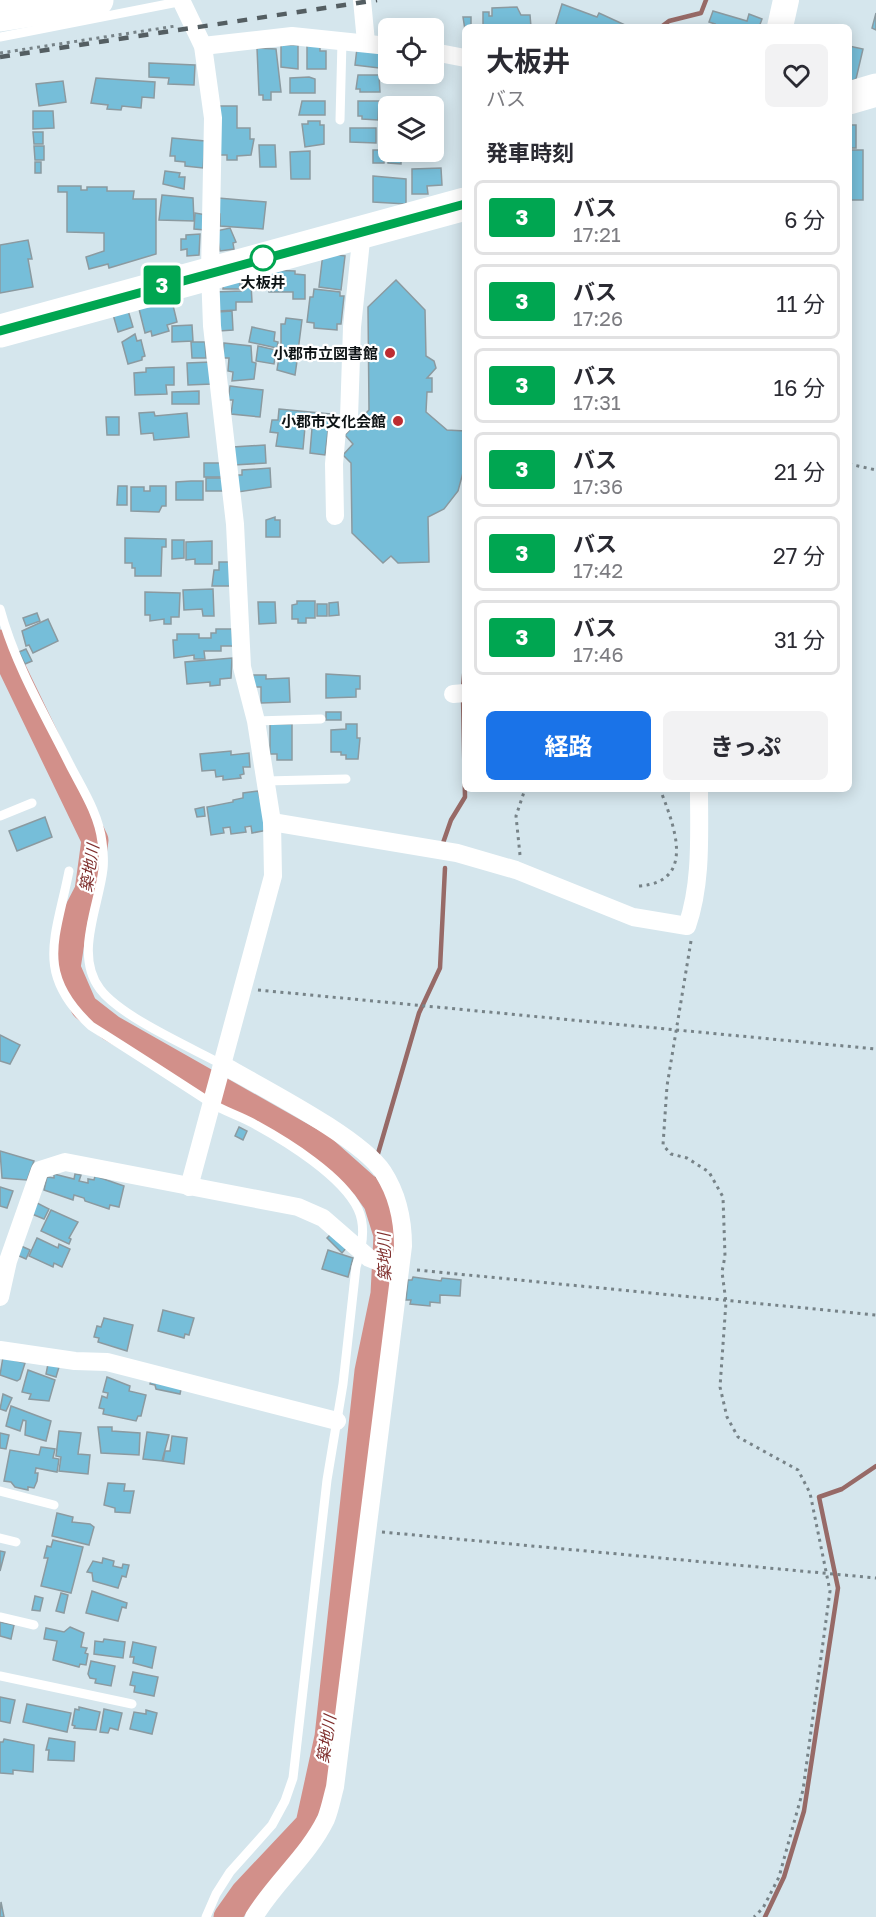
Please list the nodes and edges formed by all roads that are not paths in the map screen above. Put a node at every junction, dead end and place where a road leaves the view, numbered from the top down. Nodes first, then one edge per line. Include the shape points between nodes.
1 (97, 0) edge
2 (181, 0) edge
3 (186, 0) edge
4 (362, 0) edge
5 (786, 0) edge
6 (0, 15) edge
7 (781, 24) edge
8 (0, 37) edge
9 (342, 41) junction
10 (366, 42) junction
11 (378, 44) edge
12 (202, 46) junction
13 (444, 54) edge
14 (462, 57) edge
15 (876, 90) edge
16 (852, 97) edge
17 (340, 120) dead end
18 (462, 205) edge
19 (362, 231) junction
20 (210, 272) junction
21 (0, 331) edge
22 (335, 516) dead end
23 (0, 609) edge
24 (321, 719) dead end
25 (256, 721) junction
26 (346, 779) dead end
27 (266, 781) junction
28 (699, 792) edge
29 (32, 803) dead end
30 (0, 816) edge
31 (272, 822) junction
32 (69, 871) dead end
33 (222, 1067) junction
34 (213, 1102) junction
35 (189, 1187) junction
36 (365, 1255) junction
37 (397, 1268) junction
38 (0, 1297) edge
39 (0, 1350) edge
40 (337, 1421) junction
41 (0, 1491) edge
42 (54, 1505) dead end
43 (0, 1538) edge
44 (16, 1542) dead end
45 (0, 1617) edge
46 (34, 1625) dead end
47 (0, 1676) edge
48 (132, 1704) dead end
49 (206, 1917) edge
50 (254, 1917) edge

1 - 6 highway
2 - 12 street
3 - 8 lane
4 - 10 street
5 - 7 street
9 - 10 street
9 - 12 street via 292,36
9 - 17 lane
10 - 11 street
12 - 20 street via 213,118
13 - 14 street
15 - 16 highway
18 - 19 highway
19 - 20 highway
19 - 22 street via 352,327 349,418 337,430
20 - 21 highway
20 - 25 street via 212,326 235,524 242,667
23 - 33 lane via 21,668 93,812 102,839 103,869 90,941 90,964 99,987 115,1004
24 - 25 lane
25 - 27 street
26 - 27 lane
27 - 31 street
28 - 31 street via 699,852 693,909 687,926 633,917 516,870 457,853
29 - 30 lane
31 - 33 street via 273,876
32 - 34 lane via 52,957 62,994 91,1026
33 - 34 street
33 - 37 street via 358,1146 382,1170 403,1223
34 - 35 street
34 - 36 lane via 256,1125 342,1186 358,1209
35 - 36 street via 298,1207 323,1218
35 - 38 street via 65,1162 40,1170 8,1261
36 - 37 street
36 - 40 lane via 356,1267
37 - 50 street via 335,1787 315,1838 270,1891
39 - 40 street via 107,1362
40 - 49 lane via 293,1778 272,1825 230,1872
41 - 42 lane
43 - 44 lane
45 - 46 lane
47 - 48 lane

